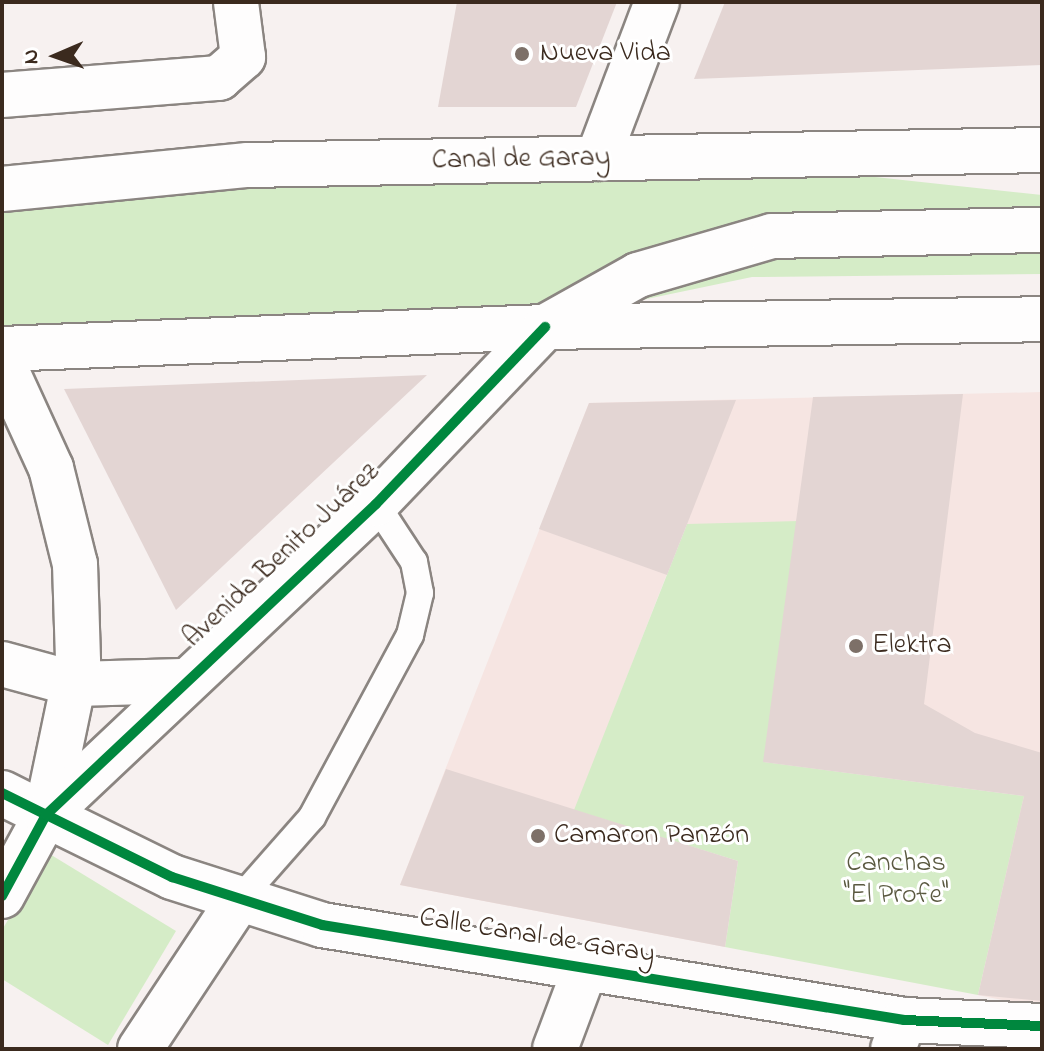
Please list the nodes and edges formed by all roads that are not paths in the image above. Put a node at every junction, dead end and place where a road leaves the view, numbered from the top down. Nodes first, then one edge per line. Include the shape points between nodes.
1 (236, 2) edge
2 (657, 2) edge
3 (2, 95) edge
4 (1042, 150) edge
5 (598, 158) junction
6 (2, 189) edge
7 (1042, 230) edge
8 (1042, 319) edge
9 (545, 327) junction
10 (2, 349) edge
11 (2, 361) edge
12 (376, 504) junction
13 (2, 664) edge
14 (182, 681) junction
15 (75, 684) junction
16 (2, 793) edge
17 (46, 815) junction
18 (2, 896) edge
19 (238, 901) junction
20 (585, 969) junction
21 (1042, 1026) edge
22 (899, 1035) edge
23 (140, 1049) edge
24 (555, 1049) edge

1 - 3 street via 243,57 219,78
2 - 5 street
4 - 5 street, Canal de Garay
5 - 6 street, Canal de Garay via 248,165
7 - 9 street via 772,236 652,269
8 - 9 street
9 - 10 street
9 - 12 street, Avenida Benito Juárez
11 - 15 street via 67,516 80,613
12 - 14 street, Avenida Benito Juárez
12 - 19 lane via 414,562 420,593 410,635 312,817
13 - 15 street
14 - 15 street
14 - 17 street, Avenida Benito Juárez
15 - 17 street
16 - 17 street, Calle Canal de Garay
17 - 18 street
17 - 19 street, Calle Canal de Garay
19 - 20 street, Calle Canal de Garay via 322,925
19 - 23 street
20 - 22 street, Calle Canal de Garay
20 - 24 street
21 - 22 street, Calle Canal de Garay

